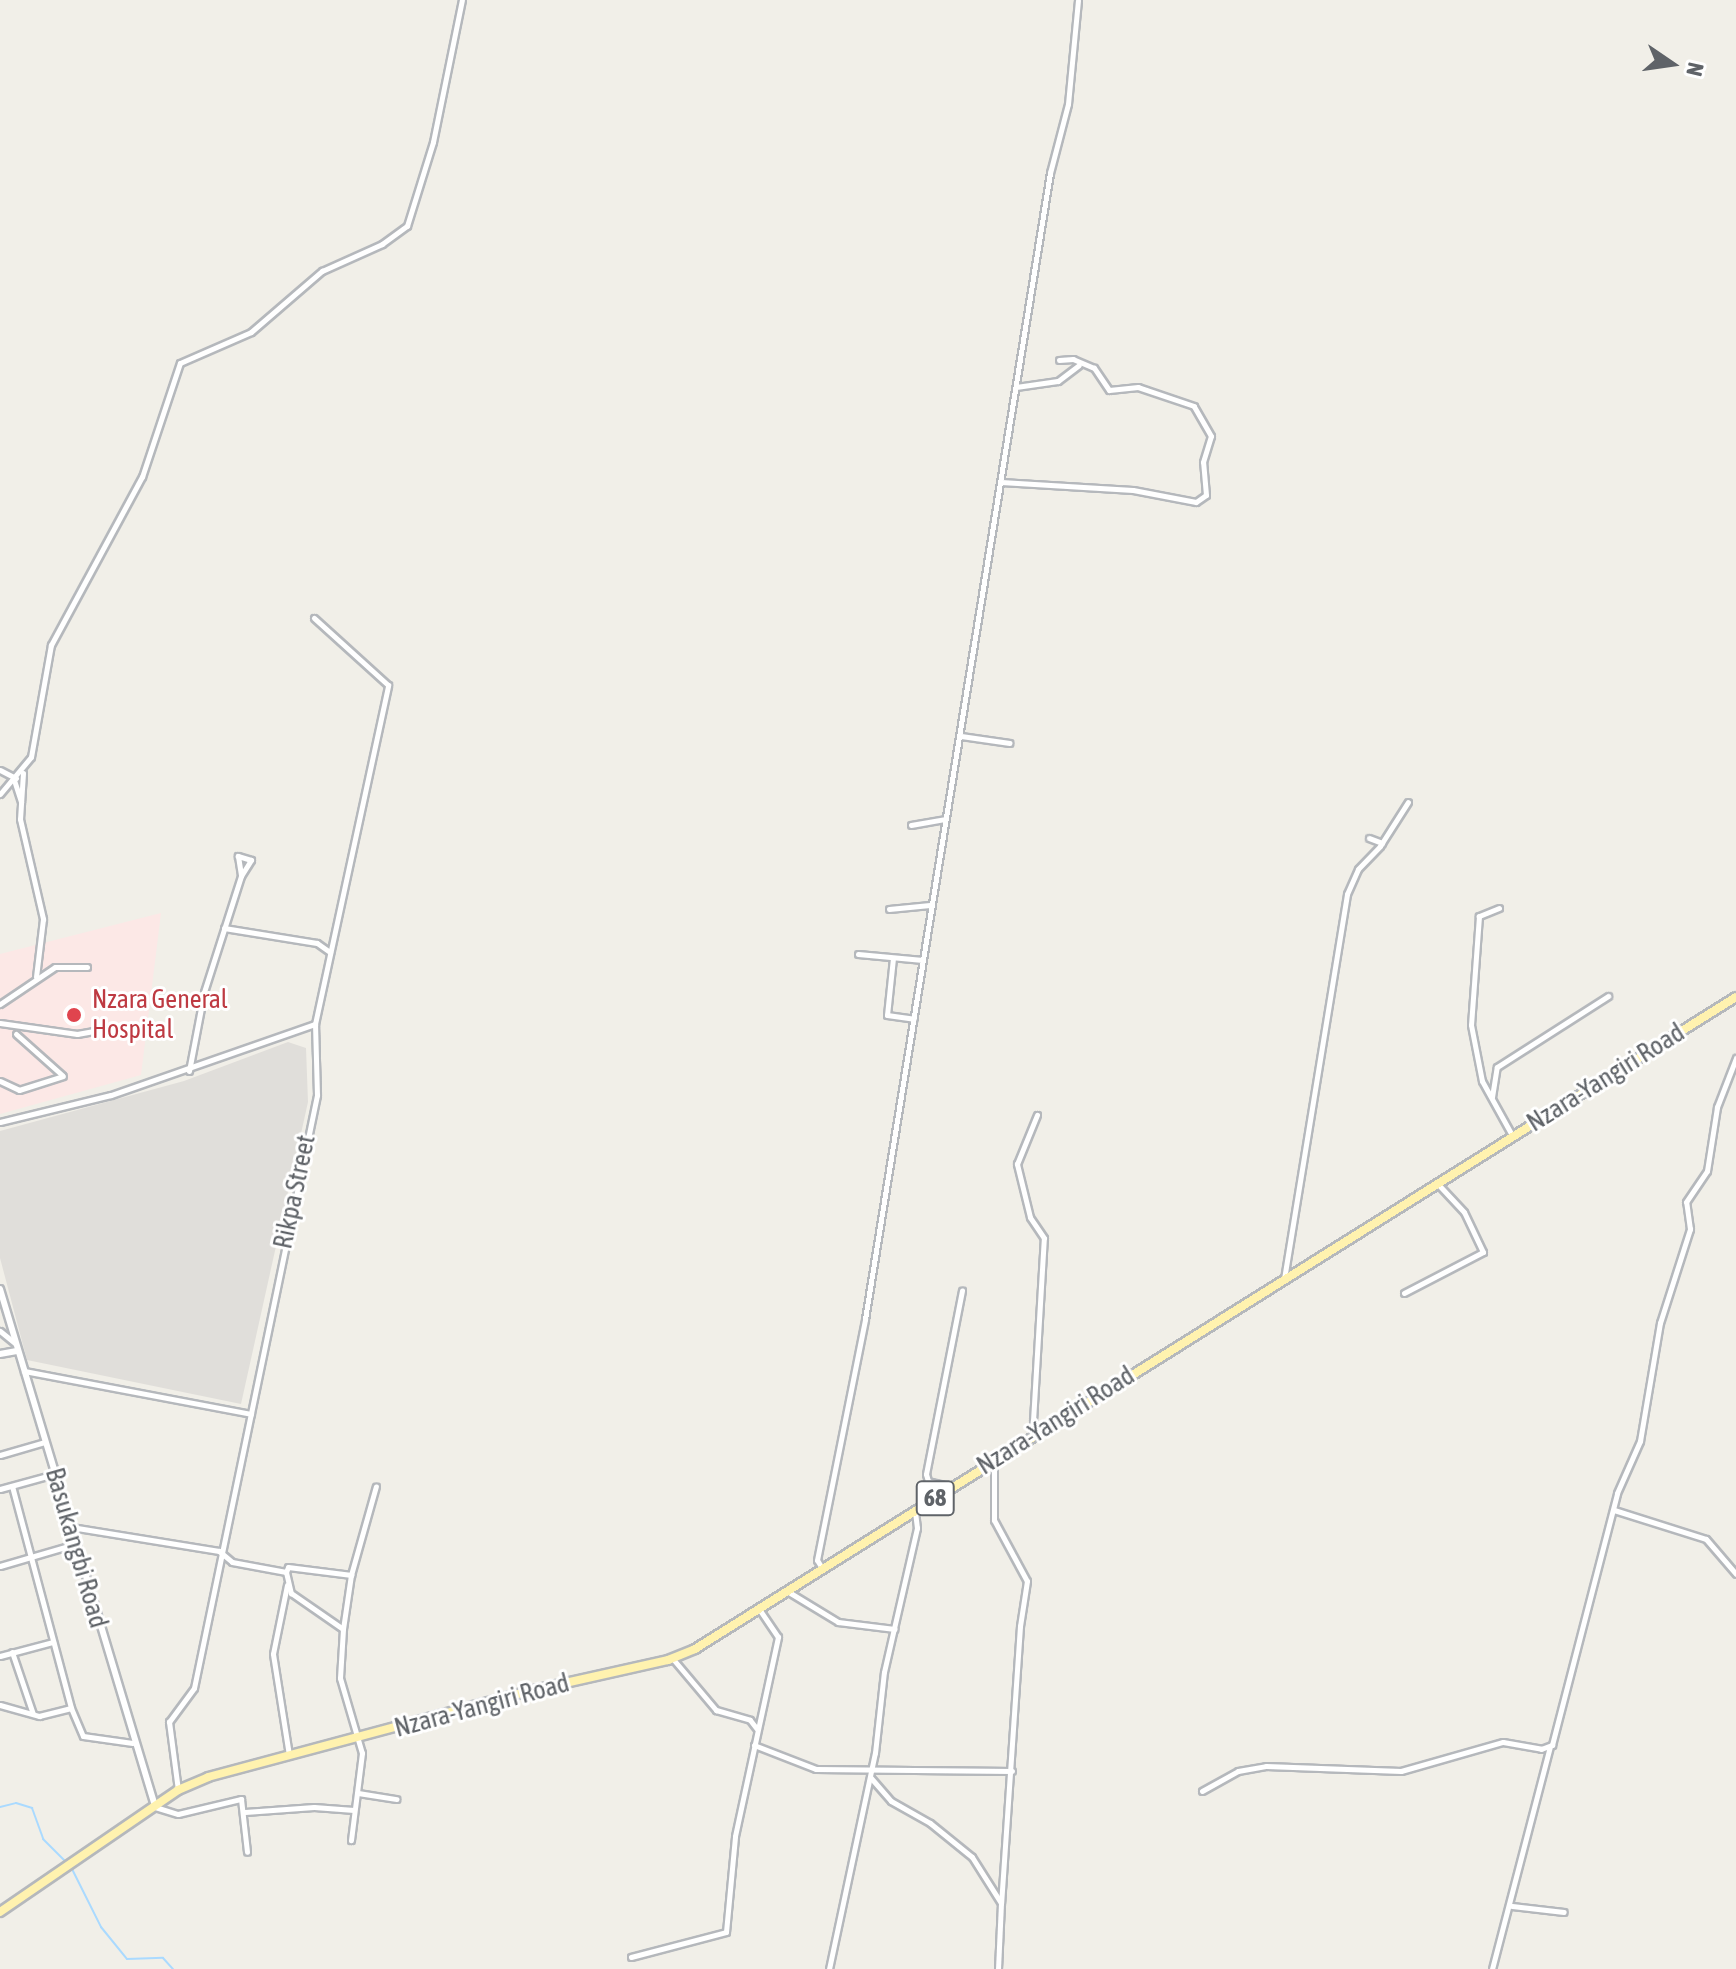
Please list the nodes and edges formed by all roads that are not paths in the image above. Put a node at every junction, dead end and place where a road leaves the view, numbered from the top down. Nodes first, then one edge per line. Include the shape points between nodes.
1 (462, 0) edge
2 (1078, 0) edge
3 (1059, 360) dead end
4 (1079, 365) junction
5 (1016, 387) junction
6 (1001, 482) junction
7 (314, 618) dead end
8 (961, 736) junction
9 (1010, 743) dead end
10 (0, 770) edge
11 (23, 772) junction
12 (15, 779) junction
13 (0, 794) edge
14 (1408, 802) dead end
15 (23, 806) junction
16 (944, 819) junction
17 (911, 825) dead end
18 (1369, 838) dead end
19 (1382, 843) junction
20 (241, 876) dead end
21 (930, 905) junction
22 (1499, 908) dead end
23 (889, 909) dead end
24 (224, 928) junction
25 (330, 952) junction
26 (858, 954) dead end
27 (893, 958) junction
28 (923, 960) junction
29 (87, 967) dead end
30 (36, 977) junction
31 (1608, 996) dead end
32 (1736, 997) edge
33 (0, 1004) edge
34 (914, 1019) junction
35 (0, 1023) edge
36 (315, 1024) junction
37 (94, 1031) dead end
38 (16, 1034) dead end
39 (1736, 1058) edge
40 (189, 1071) junction
41 (0, 1081) edge
42 (1492, 1098) junction
43 (1037, 1115) dead end
44 (0, 1122) edge
45 (1513, 1137) junction
46 (1438, 1184) junction
47 (1284, 1279) junction
48 (0, 1289) edge
49 (962, 1291) dead end
50 (1404, 1293) dead end
51 (0, 1331) edge
52 (16, 1347) junction
53 (0, 1354) edge
54 (23, 1371) junction
55 (251, 1414) junction
56 (1037, 1434) junction
57 (45, 1442) junction
58 (0, 1455) edge
59 (994, 1461) junction
60 (55, 1474) junction
61 (12, 1486) junction
62 (376, 1486) dead end
63 (953, 1487) junction
64 (0, 1489) edge
65 (1614, 1510) junction
66 (914, 1511) junction
67 (70, 1527) junction
68 (75, 1544) junction
69 (219, 1551) junction
70 (30, 1557) junction
71 (0, 1566) edge
72 (822, 1569) junction
73 (286, 1572) junction
74 (1736, 1574) edge
75 (351, 1575) junction
76 (287, 1584) junction
77 (787, 1591) junction
78 (758, 1608) junction
79 (343, 1629) junction
80 (895, 1629) junction
81 (53, 1642) junction
82 (12, 1652) junction
83 (0, 1656) edge
84 (673, 1659) junction
85 (0, 1705) edge
86 (71, 1708) junction
87 (33, 1714) junction
88 (750, 1720) junction
89 (760, 1721) junction
90 (758, 1730) junction
91 (361, 1739) junction
92 (133, 1743) junction
93 (754, 1745) junction
94 (1550, 1747) junction
95 (289, 1755) junction
96 (1012, 1771) junction
97 (871, 1773) junction
98 (178, 1790) junction
99 (1202, 1791) dead end
100 (358, 1793) junction
101 (397, 1799) dead end
102 (155, 1807) junction
103 (354, 1810) junction
104 (245, 1812) junction
105 (351, 1840) dead end
106 (247, 1852) dead end
107 (1001, 1903) junction
108 (1512, 1906) junction
109 (0, 1912) edge
110 (1564, 1912) dead end
111 (631, 1957) dead end
112 (829, 1969) edge
113 (998, 1969) edge
114 (1492, 1969) edge

1 - 11 street via 433,142 407,226 382,244 322,271 251,332 180,363 174,372 173,391 142,477 51,645 41,720
2 - 5 street via 1068,104 1050,173
3 - 4 street via 1073,359
4 - 5 street via 1058,381
4 - 6 street via 1094,368 1109,390 1138,387 1194,406 1211,436 1203,462 1206,495 1196,502 1133,490
5 - 6 street
6 - 8 street via 964,691
7 - 25 street, Rikpa Street via 388,685
8 - 9 street
8 - 16 street
10 - 12 street
11 - 12 street
11 - 15 street
12 - 13 street
12 - 15 street
14 - 19 street
15 - 30 street via 20,819 43,919
16 - 17 street
16 - 21 street
18 - 19 street
19 - 47 street via 1358,869 1347,894
20 - 24 street
21 - 23 street
21 - 28 street
22 - 42 street via 1479,916 1471,1006 1473,1046
24 - 25 street via 317,943
24 - 40 street via 204,992
25 - 36 street, Rikpa Street
26 - 27 street
27 - 28 street
27 - 34 street via 887,1015
28 - 34 street
29 - 30 street via 55,967
30 - 33 street
31 - 42 street via 1497,1067
32 - 45 main road, Nzara-Yangiri Road / 68
34 - 72 street via 865,1319 817,1560
35 - 37 street via 77,1034
36 - 40 street
36 - 55 street, Rikpa Street via 317,1095
38 - 41 street via 63,1076 19,1090
39 - 65 street via 1717,1107 1707,1171 1686,1202 1690,1229 1681,1270 1660,1323 1640,1441 1630,1455
40 - 44 street
42 - 45 street
43 - 56 street via 1017,1164 1030,1217 1044,1238 1033,1421
45 - 46 main road, Nzara-Yangiri Road / 68
46 - 47 main road, Nzara-Yangiri Road / 68
46 - 50 street via 1464,1212 1483,1252
47 - 56 main road, Nzara-Yangiri Road / 68
48 - 52 street, Basukangbi Road
49 - 63 street via 926,1474 928,1481
51 - 52 street
52 - 53 street
52 - 54 street, Basukangbi Road
54 - 55 street
54 - 57 street, Basukangbi Road
55 - 69 street, Rikpa Street
56 - 59 main road, Nzara-Yangiri Road / 68
57 - 58 street
57 - 60 street, Basukangbi Road
59 - 63 main road, Nzara-Yangiri Road / 68
59 - 96 street via 994,1520 1027,1581
60 - 61 street
60 - 67 street, Basukangbi Road
61 - 64 street
61 - 70 street
62 - 75 street
63 - 66 main road, Nzara-Yangiri Road / 68
65 - 74 street via 1706,1539
65 - 94 street
66 - 72 main road, Nzara-Yangiri Road / 68
66 - 80 street via 917,1528
67 - 68 street, Basukangbi Road
67 - 69 street
68 - 70 street
68 - 92 street, Basukangbi Road
69 - 73 street via 232,1562
69 - 98 street, Rikpa Street via 194,1688 169,1722
70 - 71 street
70 - 81 street
72 - 77 main road, Nzara-Yangiri Road / 68
73 - 75 street via 288,1567
73 - 76 street
75 - 79 street
76 - 79 street via 291,1593
76 - 95 street via 273,1654
77 - 78 main road, Nzara-Yangiri Road / 68
77 - 80 street via 838,1622
78 - 84 main road, Nzara-Yangiri Road / 68
78 - 89 street via 778,1637
79 - 91 street via 340,1678
80 - 97 street
81 - 82 street
81 - 86 street
82 - 83 street
82 - 87 street
84 - 88 street via 689,1671 716,1710
84 - 91 main road, Nzara-Yangiri Road / 68 via 525,1692
85 - 87 street
86 - 87 street
86 - 92 street via 83,1736
88 - 89 street
88 - 90 street
89 - 90 street
90 - 93 street
91 - 95 main road, Nzara-Yangiri Road / 68
91 - 100 street
92 - 102 street, Basukangbi Road
93 - 97 street via 816,1769
93 - 111 street via 735,1836 726,1932
94 - 99 street via 1503,1742 1401,1771 1266,1766 1238,1771
94 - 108 street
95 - 98 main road, Nzara-Yangiri Road / 68
96 - 97 street
96 - 107 street
97 - 107 street via 891,1801 965,1849
97 - 112 street
98 - 102 main road, Nzara-Yangiri Road / 68
100 - 101 street
100 - 103 street
102 - 104 street via 178,1814 240,1798
102 - 109 main road, Nzara-Yangiri Road / 68
103 - 104 street
103 - 105 street
104 - 106 street
107 - 113 street
108 - 110 street
108 - 114 street

